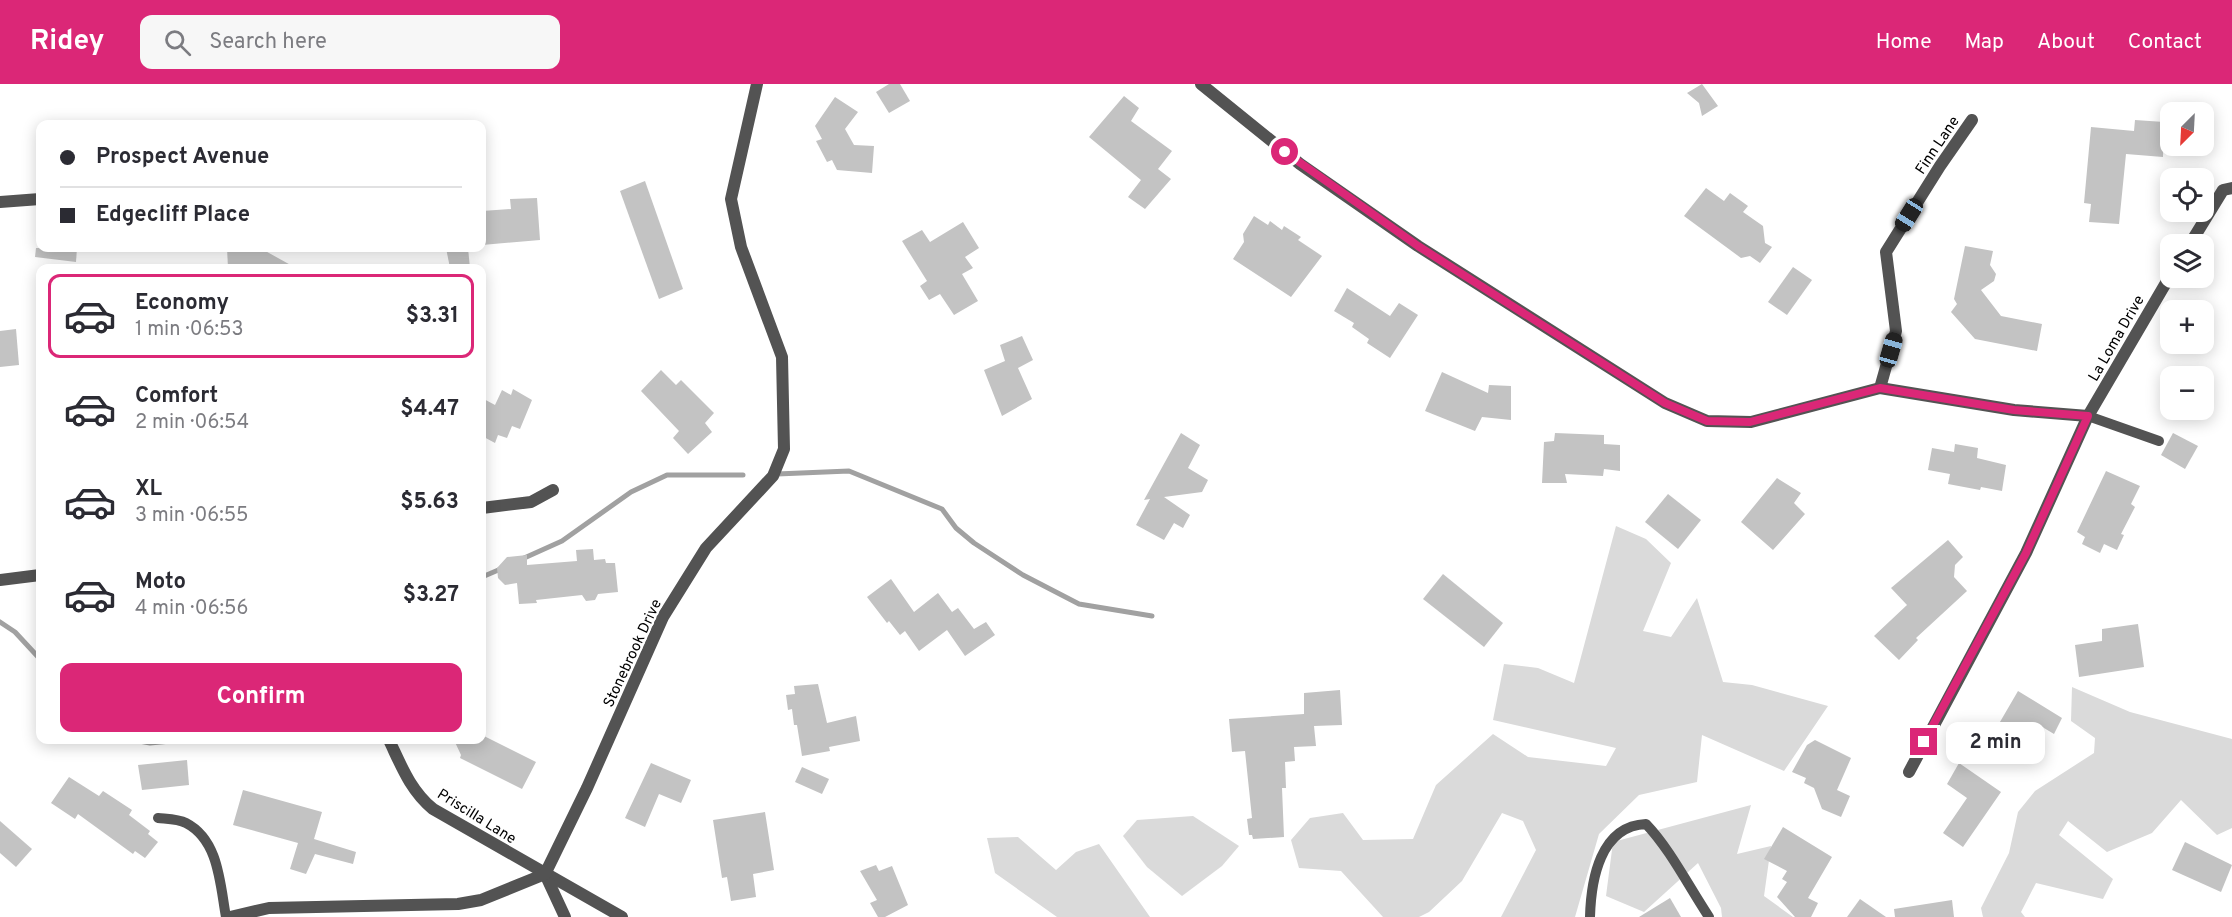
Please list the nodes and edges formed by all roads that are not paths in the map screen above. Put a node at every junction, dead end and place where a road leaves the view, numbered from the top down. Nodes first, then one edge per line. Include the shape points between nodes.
1 (758, 84) edge
2 (1201, 84) edge
3 (1972, 120) dead end
4 (2232, 188) edge
5 (36, 199) edge
6 (0, 202) edge
7 (2196, 234) edge
8 (2163, 288) edge
9 (1880, 388) junction
10 (2088, 416) junction
11 (2159, 441) dead end
12 (553, 490) dead end
13 (486, 508) edge
14 (36, 576) edge
15 (0, 580) edge
16 (390, 744) edge
17 (1909, 772) dead end
18 (158, 818) dead end
19 (545, 874) junction
20 (228, 917) edge
21 (565, 917) edge
22 (622, 917) edge
23 (1590, 917) edge
24 (1709, 917) edge

1 - 19 street, Stonebrook Drive via 731,199 741,247 782,357 784,449 772,476 706,548 663,617
2 - 9 street via 1300,164 1418,246 1665,403 1707,421 1750,422
3 - 9 street, Finn Lane via 1886,252 1896,331
4 - 7 street via 2223,190
5 - 6 street
8 - 10 street, La Loma Drive
9 - 10 street via 2014,410
10 - 11 lane
10 - 17 street, La Loma Drive via 2026,553
12 - 13 street via 531,502
14 - 15 street
16 - 19 street, Priscilla Lane via 418,797
18 - 20 lane via 184,822 204,836 216,861
19 - 20 street via 481,900 458,904 268,908
19 - 21 street
19 - 22 street, Priscilla Lane
23 - 24 lane via 1591,890 1601,857 1615,835 1646,824 1661,839

